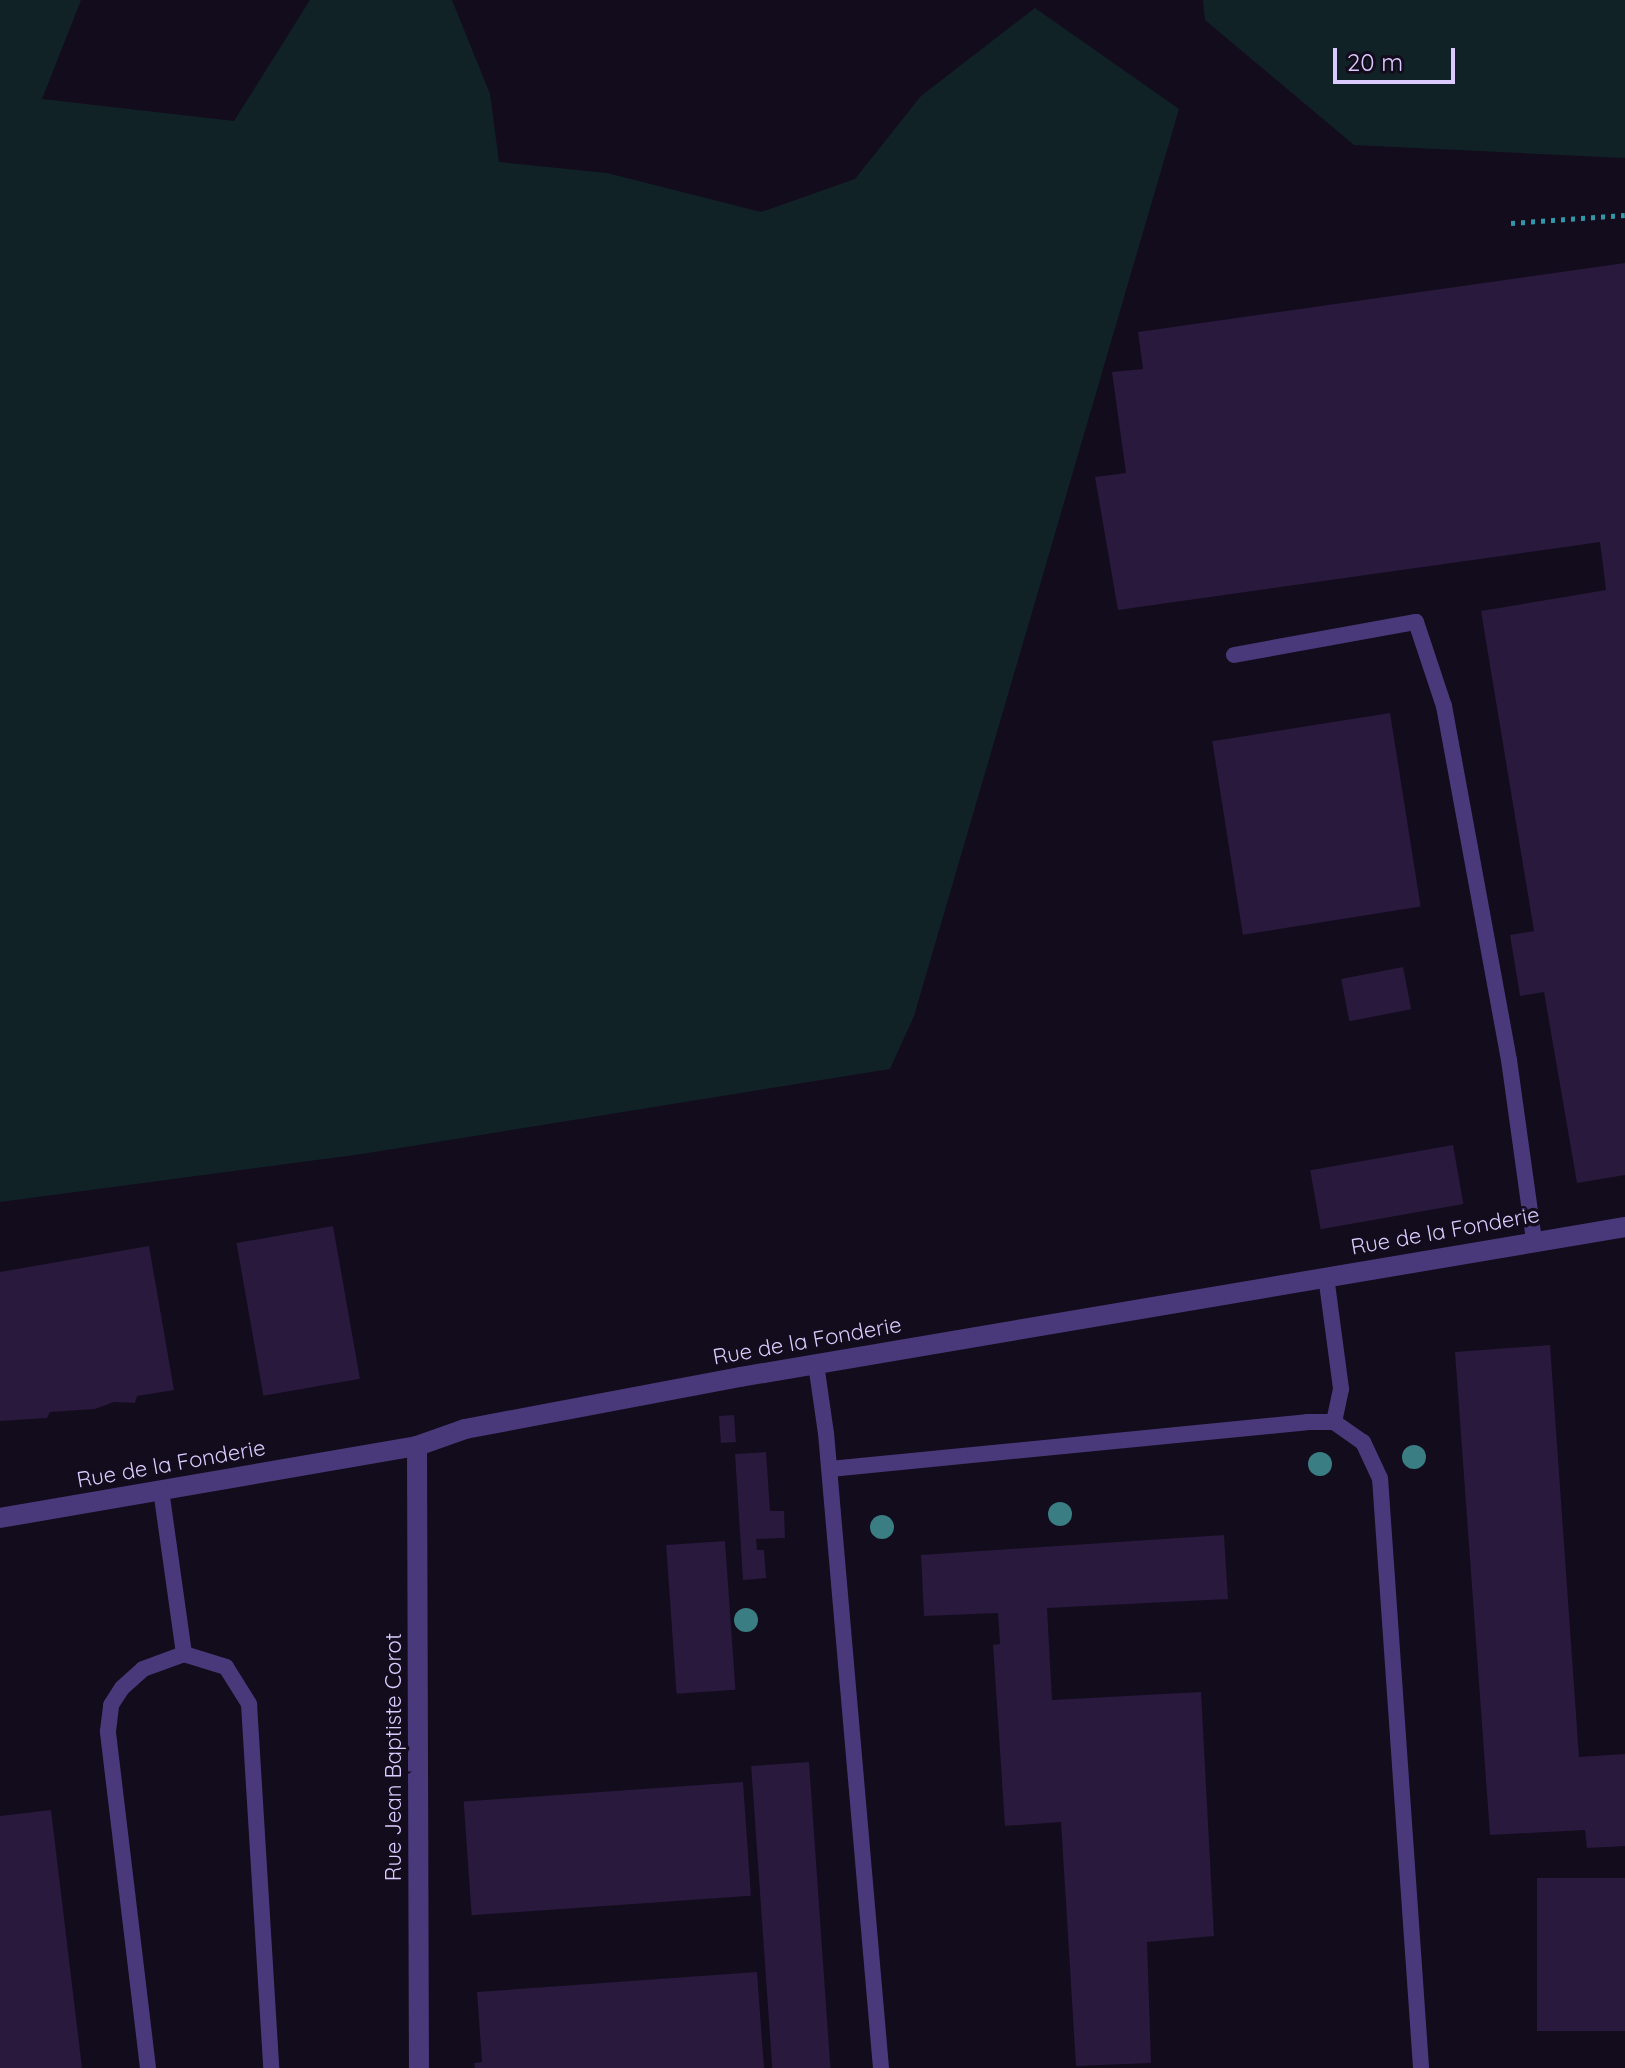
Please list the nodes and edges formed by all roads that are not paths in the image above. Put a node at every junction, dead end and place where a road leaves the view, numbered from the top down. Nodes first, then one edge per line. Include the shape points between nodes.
1 (1234, 655) dead end
2 (1625, 1227) edge
3 (1534, 1240) junction
4 (1326, 1276) junction
5 (816, 1364) junction
6 (1334, 1422) junction
7 (417, 1446) junction
8 (830, 1469) junction
9 (161, 1490) junction
10 (0, 1518) edge
11 (184, 1654) junction
12 (148, 2068) edge
13 (271, 2068) edge
14 (419, 2068) edge
15 (881, 2068) edge
16 (1421, 2068) edge

1 - 3 lane via 1416,622 1444,706 1509,1060
2 - 3 street, Rue de la Fonderie
3 - 4 street, Rue de la Fonderie
4 - 5 street, Rue de la Fonderie
4 - 6 lane via 1341,1389
5 - 7 street, Rue de la Fonderie via 465,1429
5 - 8 lane
6 - 8 lane
6 - 16 lane via 1363,1442 1380,1478
7 - 9 street, Rue de la Fonderie
7 - 14 street, Rue Jean Baptiste Corot
8 - 15 lane
9 - 10 street, Rue de la Fonderie
9 - 11 lane
11 - 12 lane via 143,1669 122,1688 111,1705 108,1731
11 - 13 lane via 226,1667 249,1704

